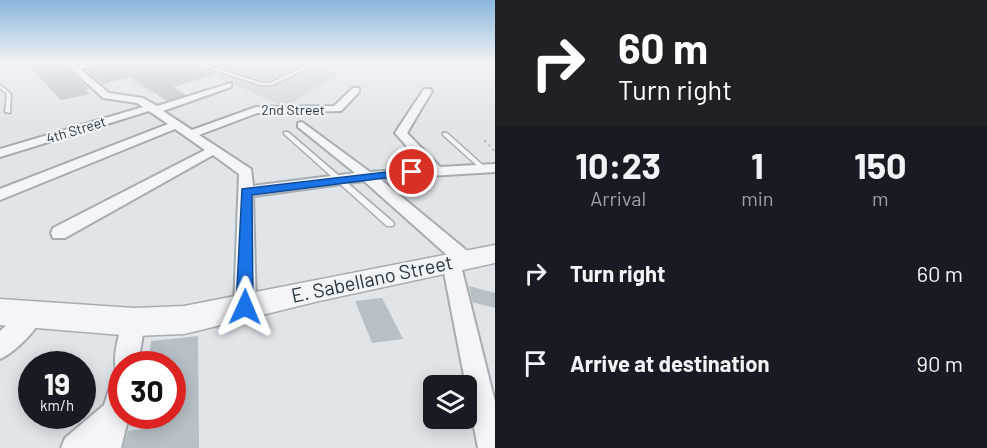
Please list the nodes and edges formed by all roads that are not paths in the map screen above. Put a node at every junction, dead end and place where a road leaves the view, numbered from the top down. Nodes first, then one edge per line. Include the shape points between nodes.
1 (91, 83) edge
2 (251, 83) edge
3 (273, 83) edge
4 (228, 85) dead end
5 (0, 86) edge
6 (356, 90) dead end
7 (427, 91) dead end
8 (154, 108) junction
9 (8, 112) dead end
10 (177, 124) junction
11 (302, 124) dead end
12 (286, 133) dead end
13 (191, 134) junction
14 (444, 134) dead end
15 (214, 150) junction
16 (0, 153) edge
17 (490, 169) edge
18 (435, 170) junction
19 (367, 176) junction
20 (338, 179) junction
21 (246, 192) junction
22 (0, 195) edge
23 (390, 224) dead end
24 (59, 233) dead end
25 (495, 254) edge
26 (457, 260) junction
27 (245, 307) junction
28 (0, 312) edge
29 (32, 316) junction
30 (134, 322) junction
31 (0, 347) edge
32 (128, 351) edge
33 (108, 411) edge
34 (112, 429) edge
35 (75, 448) edge
36 (107, 448) edge
37 (492, 448) edge

1 - 8 street via 106,96 140,100
2 - 3 lane
4 - 8 street, 4th Street
5 - 9 lane via 9,94
6 - 13 street, 2nd Street via 337,109 256,110
7 - 18 street via 401,133
8 - 10 street
8 - 16 street, 4th Street
10 - 13 street
10 - 22 street
11 - 19 street
12 - 20 lane
13 - 15 street
14 - 17 lane
15 - 21 street via 246,172
15 - 24 street
17 - 18 street
18 - 19 street
19 - 20 street
19 - 26 street
20 - 21 street
20 - 23 lane
21 - 27 street
25 - 26 street, E. Sabellano Street
26 - 27 street, E. Sabellano Street
26 - 37 street
27 - 30 street, E. Sabellano Street via 184,320
28 - 29 street, E. Sabellano Street
29 - 30 street, E. Sabellano Street
29 - 31 street
30 - 32 street
33 - 35 street
34 - 36 street

